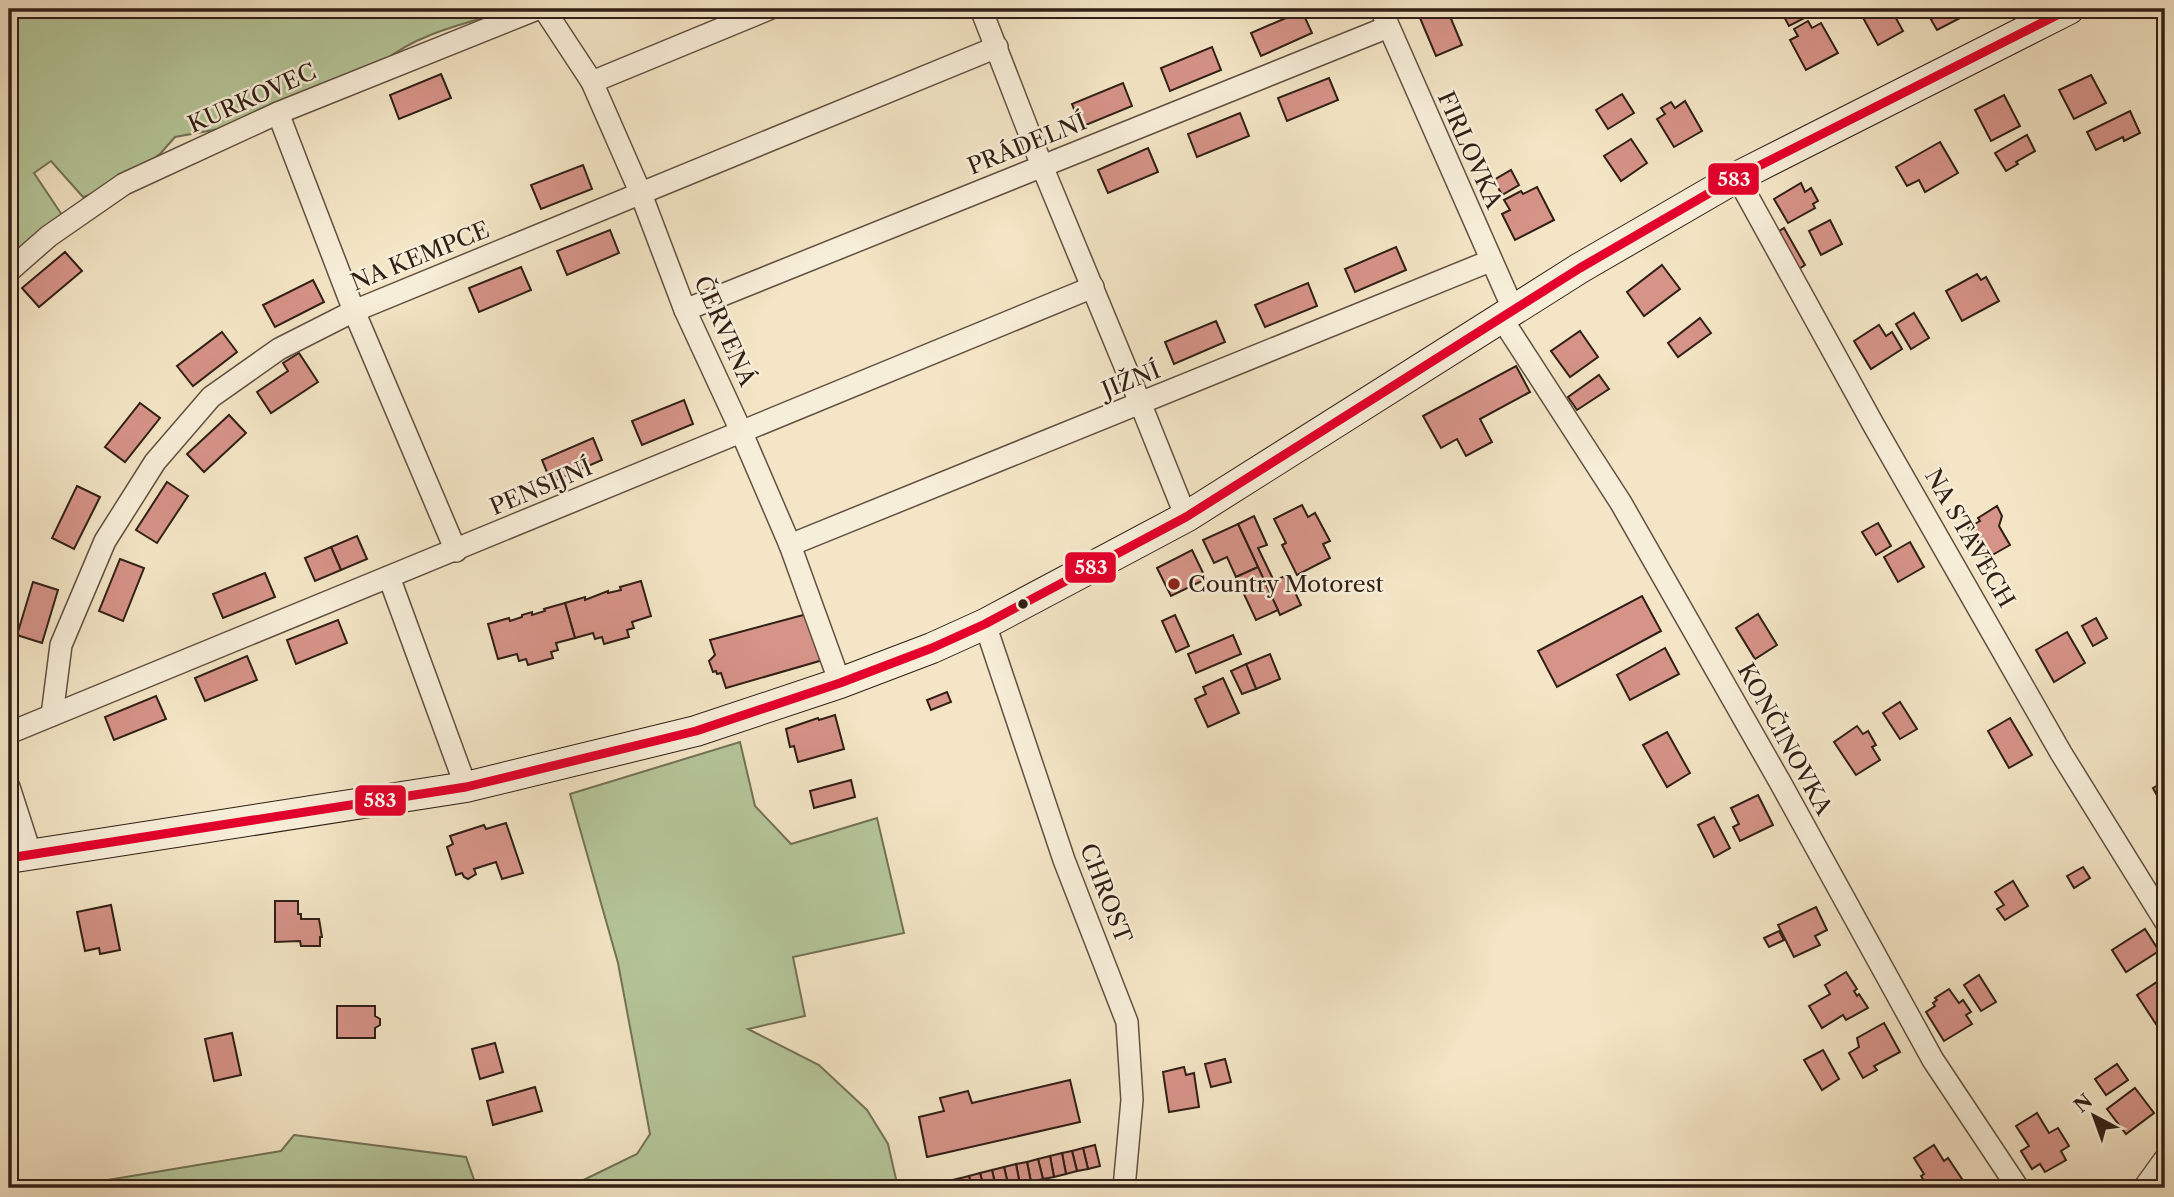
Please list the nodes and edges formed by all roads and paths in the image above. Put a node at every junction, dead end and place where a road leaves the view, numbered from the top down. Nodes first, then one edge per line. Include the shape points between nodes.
1 (537, 9) edge
2 (544, 9) edge
3 (769, 9) edge
4 (981, 9) edge
5 (2069, 9) edge
6 (1385, 18) edge
7 (997, 47) junction
8 (592, 82) junction
9 (278, 113) junction
10 (1042, 166) junction
11 (1737, 177) junction
12 (641, 194) junction
13 (1490, 261) junction
14 (9, 271) edge
15 (1093, 287) junction
16 (685, 310) junction
17 (355, 311) junction
18 (1508, 315) junction
19 (1141, 404) junction
20 (741, 431) junction
21 (1185, 517) junction
22 (790, 545) junction
23 (456, 551) junction
24 (389, 577) junction
25 (985, 624) junction
26 (840, 683) junction
27 (52, 715) junction
28 (9, 733) edge
29 (9, 787) edge
30 (466, 787) junction
31 (20, 856) edge
32 (2165, 921) edge
33 (2165, 1159) edge
34 (1124, 1188) edge
35 (2018, 1188) edge
36 (2144, 1188) edge

1 - 9 street, KURKOVEC
2 - 8 street, ČERVENÁ
3 - 8 street
4 - 7 street
5 - 11 main road
6 - 10 street, PRÁDELNÍ
6 - 13 street, FIRLOVKA
7 - 10 street
7 - 12 street, NA KEMPCE
8 - 12 street, ČERVENÁ
9 - 14 street, KURKOVEC via 124,184 49,236
9 - 17 street
10 - 15 street
10 - 16 street, PRÁDELNÍ
11 - 18 main road
11 - 32 street, NA STAVECH via 2061,752
12 - 16 street, ČERVENÁ
12 - 17 street, NA KEMPCE
13 - 18 street, FIRLOVKA
13 - 19 street, JIŽNÍ
15 - 19 street
15 - 20 street, PENSIJNÍ
16 - 20 street, ČERVENÁ
17 - 23 street
17 - 27 street, NA KEMPCE via 279,349 211,397 155,462 106,541 61,645
18 - 21 main road
18 - 35 street, KONČINOVKA via 1621,503 1933,1060
19 - 21 street
19 - 22 street, JIŽNÍ
20 - 22 street, ČERVENÁ
20 - 23 street, PENSIJNÍ
21 - 25 main road
22 - 26 street, ČERVENÁ
23 - 24 street, PENSIJNÍ
24 - 27 street, PENSIJNÍ
24 - 30 street
25 - 26 main road
25 - 34 street, CHROST via 1064,860 1128,1022 1132,1100
26 - 30 main road via 696,731
27 - 28 street, PENSIJNÍ
29 - 31 street
30 - 31 main road
33 - 36 street

